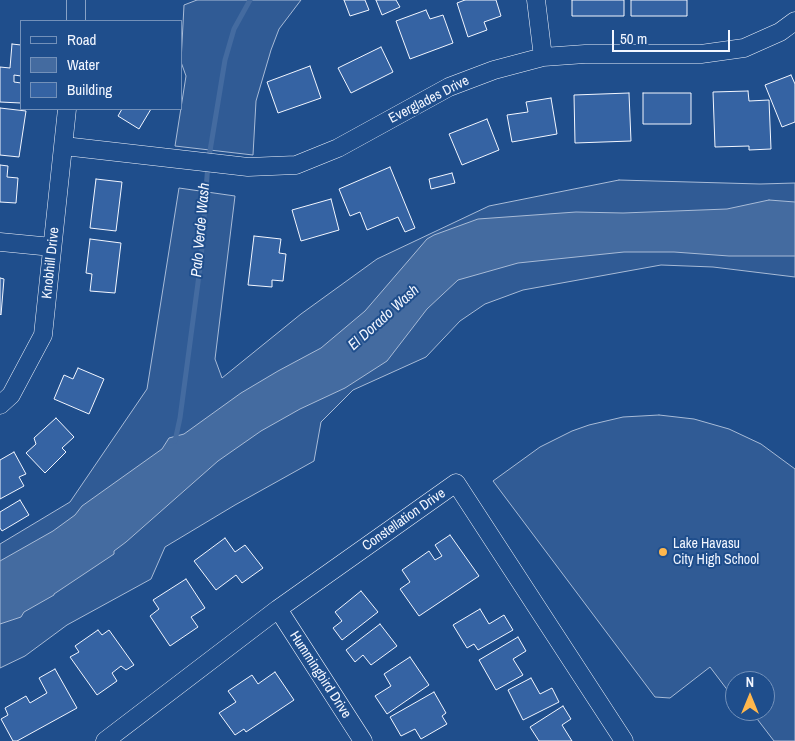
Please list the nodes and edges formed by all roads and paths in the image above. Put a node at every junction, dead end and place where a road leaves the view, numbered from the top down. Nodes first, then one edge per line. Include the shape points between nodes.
1 (76, 0) edge
2 (536, 0) edge
3 (76, 20) edge
4 (795, 21) edge
5 (543, 58) junction
6 (67, 110) edge
7 (64, 146) junction
8 (0, 242) edge
9 (52, 247) junction
10 (0, 405) edge
11 (278, 609) junction
12 (105, 741) edge
13 (363, 741) edge
14 (624, 741) edge

1 - 3 street
2 - 5 street
4 - 5 street, Everglades Drive via 780,32 744,48 701,54 585,54
5 - 7 street, Everglades Drive via 494,70 450,87 338,148 296,164 248,167
6 - 7 street, Knobhill Drive
7 - 9 street, Knobhill Drive
8 - 9 street
9 - 10 street, Knobhill Drive via 42,335 11,395
11 - 12 street, Constellation Drive
11 - 13 street, Hummingbird Drive
11 - 14 street, Constellation Drive via 456,483

